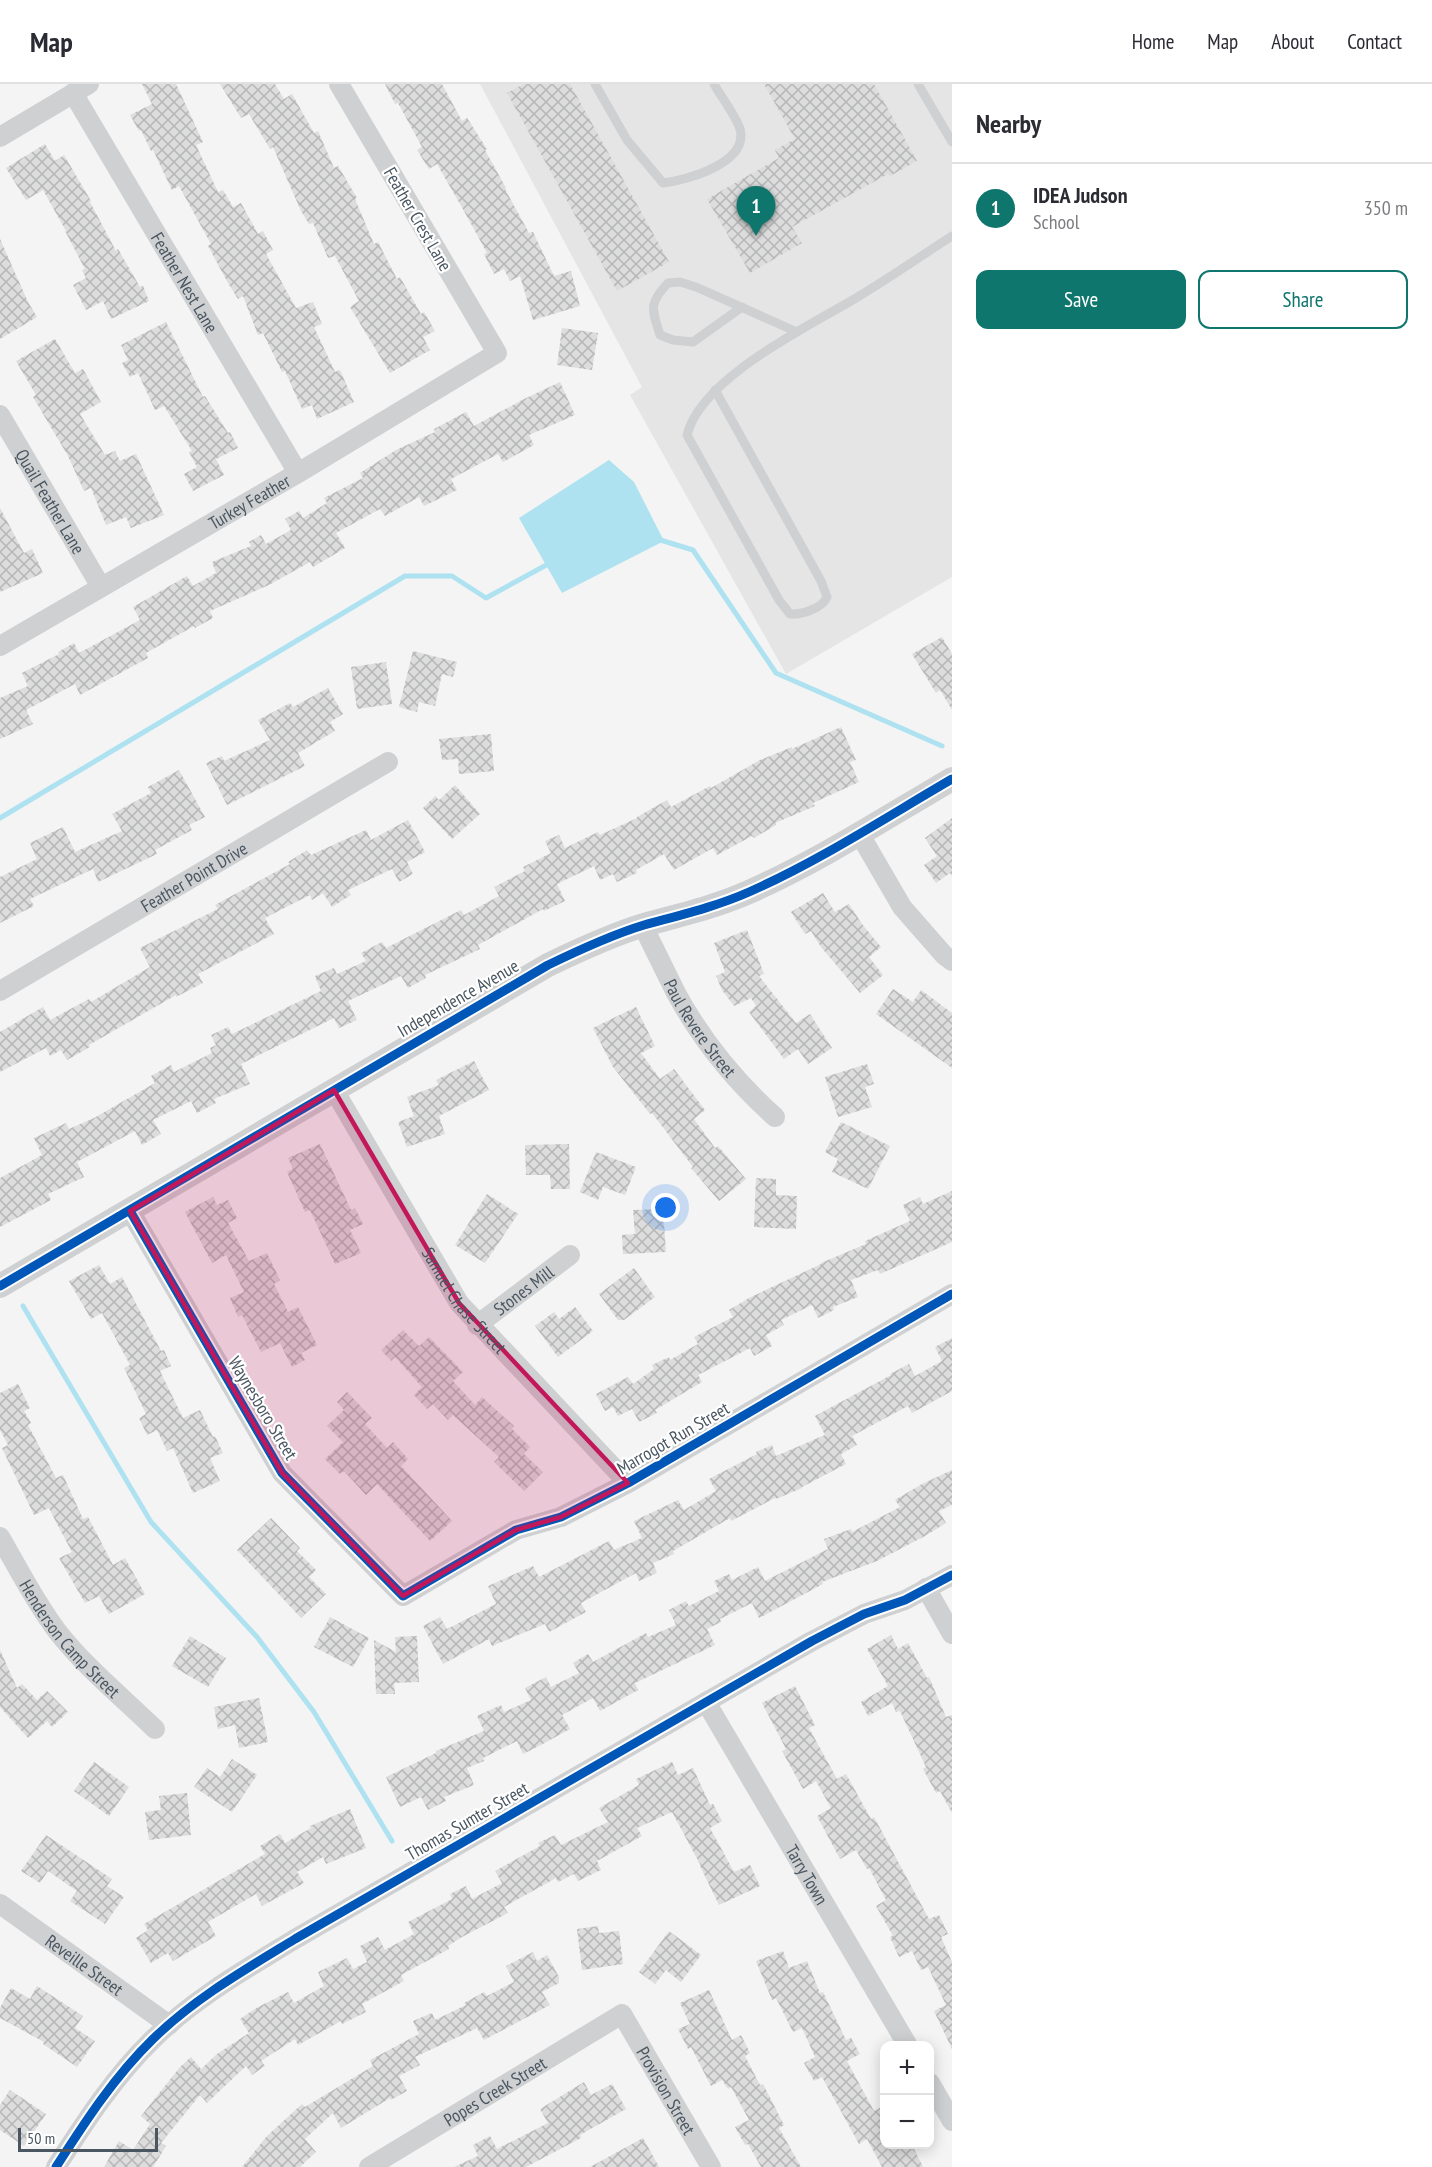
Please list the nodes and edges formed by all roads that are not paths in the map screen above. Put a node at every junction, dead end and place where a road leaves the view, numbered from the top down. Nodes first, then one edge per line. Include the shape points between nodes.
1 (339, 84) edge
2 (595, 84) edge
3 (714, 84) edge
4 (918, 84) edge
5 (81, 88) edge
6 (0, 137) edge
7 (952, 142) edge
8 (952, 236) edge
9 (742, 308) junction
10 (797, 332) junction
11 (497, 353) joint
12 (715, 390) junction
13 (0, 415) edge
14 (297, 473) junction
15 (101, 587) junction
16 (0, 646) edge
17 (388, 762) dead end
18 (952, 779) edge
19 (859, 833) junction
20 (643, 926) junction
21 (952, 961) edge
22 (0, 991) edge
23 (334, 1090) junction
24 (774, 1117) dead end
25 (130, 1211) junction
26 (570, 1255) dead end
27 (0, 1286) edge
28 (952, 1294) edge
29 (477, 1324) junction
30 (628, 1484) junction
31 (0, 1537) edge
32 (952, 1575) edge
33 (926, 1588) junction
34 (403, 1596) joint
35 (952, 1634) edge
36 (706, 1702) junction
37 (155, 1728) dead end
38 (0, 1904) edge
39 (622, 2014) joint
40 (169, 2025) junction
41 (905, 2041) edge
42 (934, 2090) edge
43 (952, 2121) edge
44 (56, 2167) edge
45 (369, 2167) edge
46 (711, 2167) edge

1 - 11 street, Feather Crest Lane
2 - 3 lane via 627,140 663,183 705,173 738,148 740,130
4 - 7 lane
5 - 6 street
5 - 14 street, Feather Nest Lane
8 - 10 lane
9 - 9 lane via 680,282 668,283 656,294 653,304 660,335 693,342
9 - 10 lane
10 - 12 lane
11 - 14 street, Turkey Feather
12 - 12 lane via 689,426 687,435 779,600 790,614 821,606 827,597 821,581
13 - 15 street, Quail Feather Lane
14 - 15 street, Turkey Feather
15 - 16 street, Turkey Feather
17 - 22 street, Feather Point Drive
18 - 19 street, Independence Avenue
19 - 20 street, Independence Avenue via 749,892
19 - 21 street via 902,907
20 - 23 street, Independence Avenue via 548,965
20 - 24 street, Paul Revere Street via 677,995 711,1046
23 - 25 street, Independence Avenue
23 - 29 street, Samuel Chase Street via 459,1303
25 - 27 street, Independence Avenue
25 - 34 street, Waynesboro Street via 282,1473
26 - 29 street, Stones Mill
28 - 30 street, Marrogot Run Street
29 - 30 street, Samuel Chase Street
30 - 34 street, Marrogot Run Street via 561,1517 516,1530
31 - 37 street, Henderson Camp Street via 57,1631
32 - 33 street, Thomas Sumter Street
33 - 35 street
33 - 36 street, Thomas Sumter Street via 864,1614
36 - 40 street, Thomas Sumter Street via 295,1939 196,2002
36 - 41 street, Tarry Town
38 - 40 street, Reveille Street
39 - 45 street, Popes Creek Street
39 - 46 street, Provision Street
40 - 44 street, Thomas Sumter Street via 98,2102
42 - 43 street

